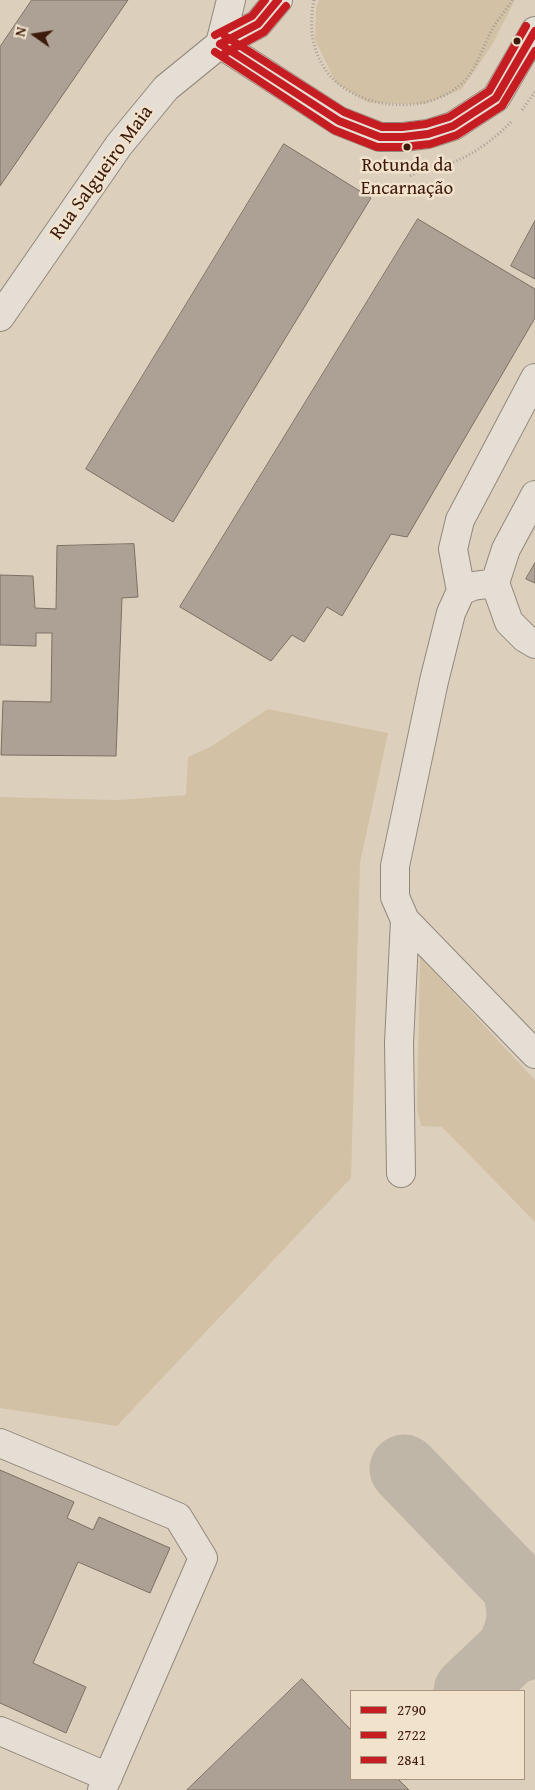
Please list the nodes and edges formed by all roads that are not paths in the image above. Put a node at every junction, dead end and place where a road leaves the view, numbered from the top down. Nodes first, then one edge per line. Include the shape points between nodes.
1 (231, 0) edge
2 (278, 0) edge
3 (535, 31) edge
4 (220, 44) junction
5 (1, 313) edge
6 (535, 378) edge
7 (535, 495) edge
8 (495, 583) junction
9 (461, 591) junction
10 (535, 644) edge
11 (405, 920) junction
12 (535, 1054) edge
13 (401, 1173) dead end
14 (0, 1443) edge
15 (0, 1731) edge
16 (105, 1783) edge

1 - 4 street
2 - 4 street, Rua Salgueiro Maia via 258,24
3 - 4 street via 496,98 453,126 403,137 380,137 340,121
4 - 5 street, Rua Salgueiro Maia via 166,88 119,145
6 - 9 street via 460,520 453,549
7 - 8 street via 506,549
8 - 9 street
8 - 10 street via 509,622
9 - 11 street via 451,613 434,681 395,866 395,897
11 - 12 street
11 - 13 street via 399,1043
14 - 16 street via 178,1517 203,1558
15 - 16 street

